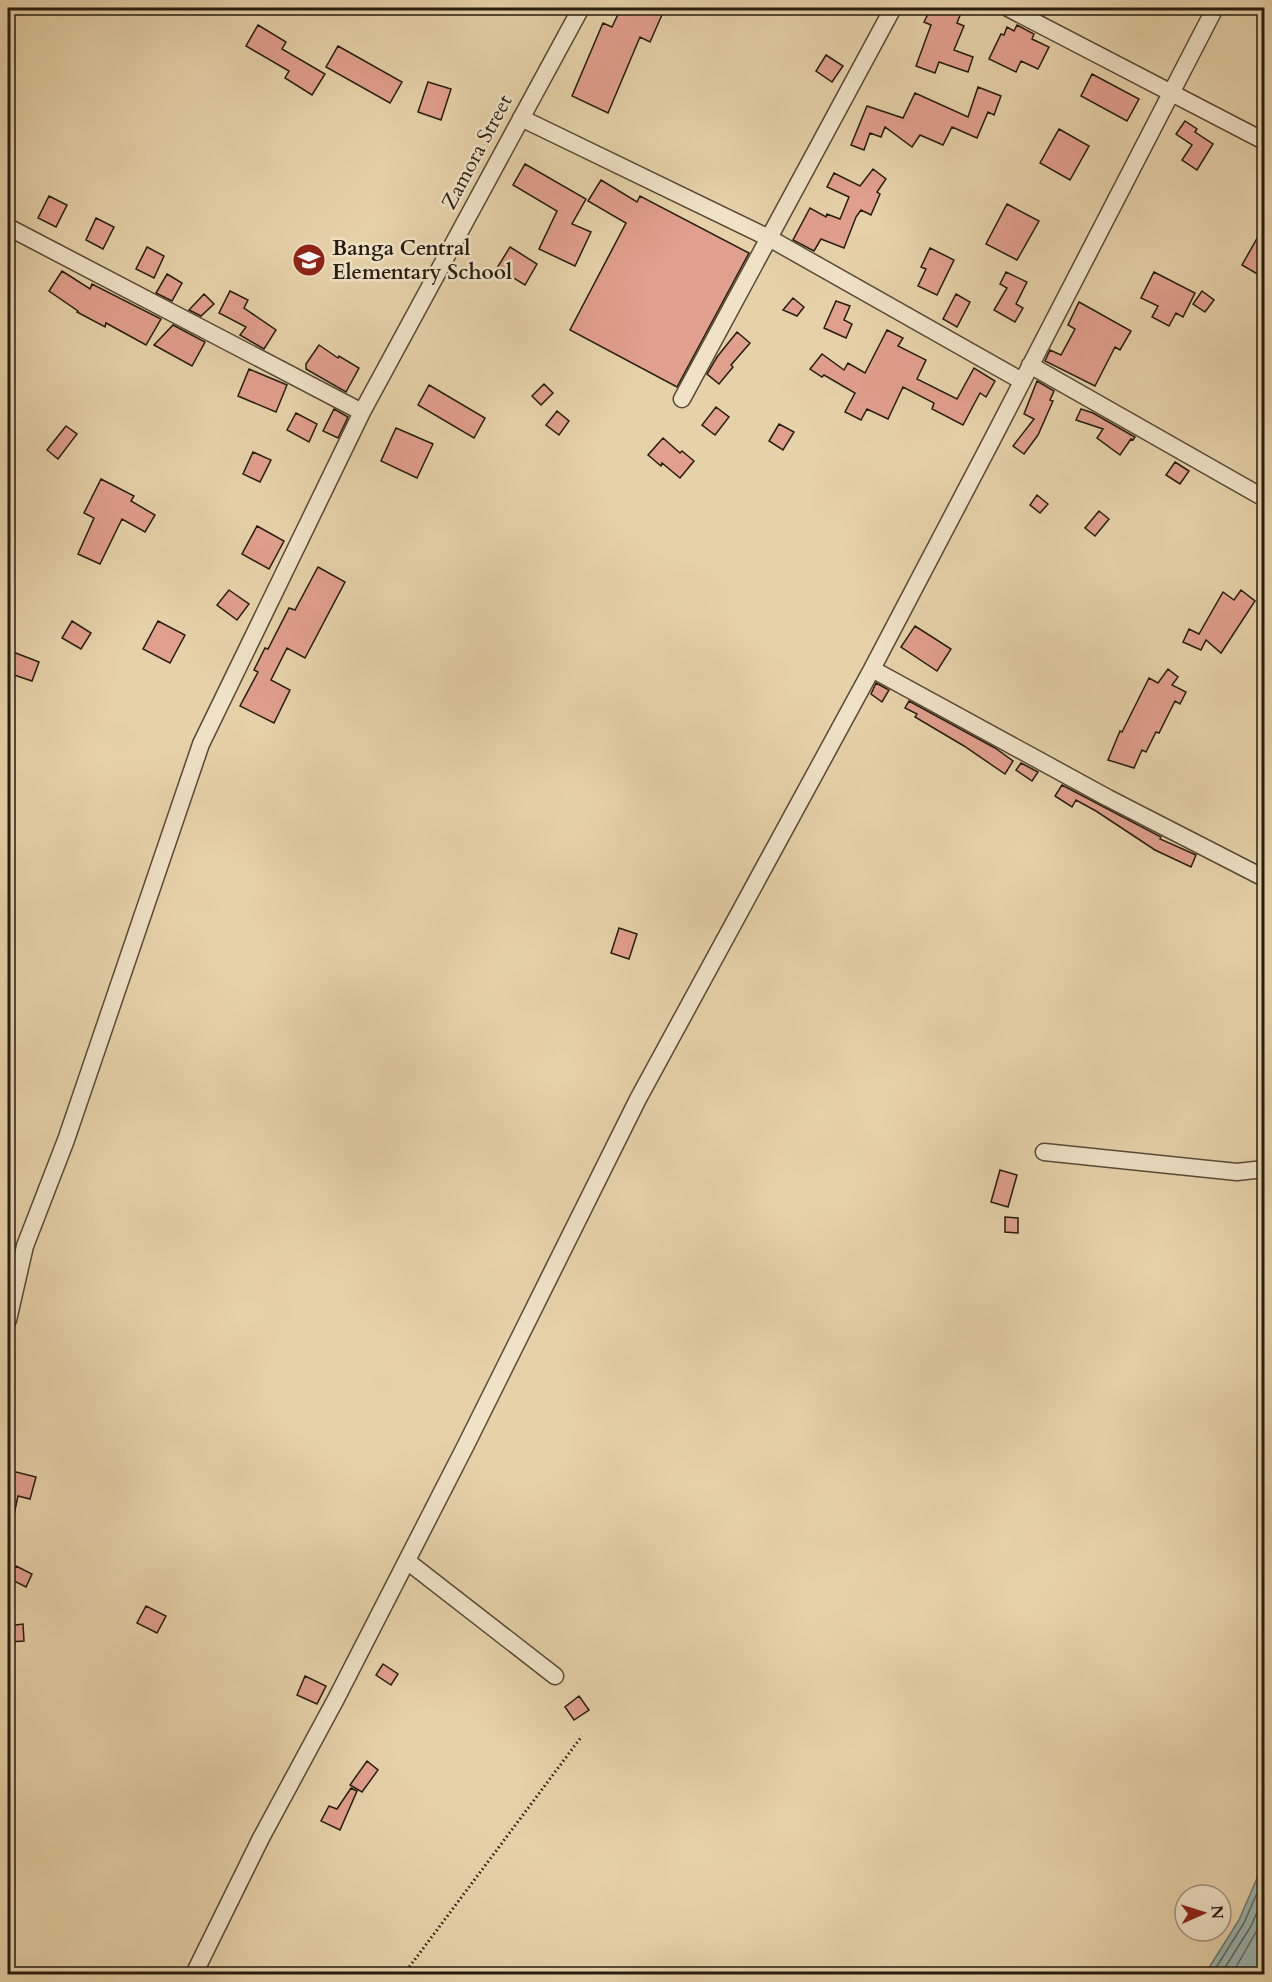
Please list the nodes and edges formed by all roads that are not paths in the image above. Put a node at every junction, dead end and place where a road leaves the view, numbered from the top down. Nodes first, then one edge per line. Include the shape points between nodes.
1 (581, 8) edge
2 (893, 8) edge
3 (1008, 8) edge
4 (1215, 8) edge
5 (1170, 92) junction
6 (521, 118) junction
7 (1264, 141) edge
8 (8, 227) edge
9 (769, 238) junction
10 (1030, 365) junction
11 (1022, 381) junction
12 (681, 399) dead end
13 (362, 412) junction
14 (1264, 498) edge
15 (872, 669) junction
16 (1264, 878) edge
17 (1044, 1152) dead end
18 (1264, 1169) edge
19 (8, 1320) edge
20 (407, 1561) junction
21 (555, 1676) dead end
22 (194, 1974) edge

1 - 6 street, Zamora Street
2 - 9 street
3 - 5 street
4 - 5 street
5 - 7 street
5 - 10 street
6 - 9 street
6 - 13 street, Zamora Street
8 - 13 street
9 - 11 street
9 - 12 street
10 - 11 street
10 - 14 street
11 - 15 street
13 - 19 street, Zamora Street via 201,744 70,1128 25,1246
15 - 16 street
15 - 20 street via 638,1099
17 - 18 street via 1237,1172
20 - 21 street
20 - 22 street

